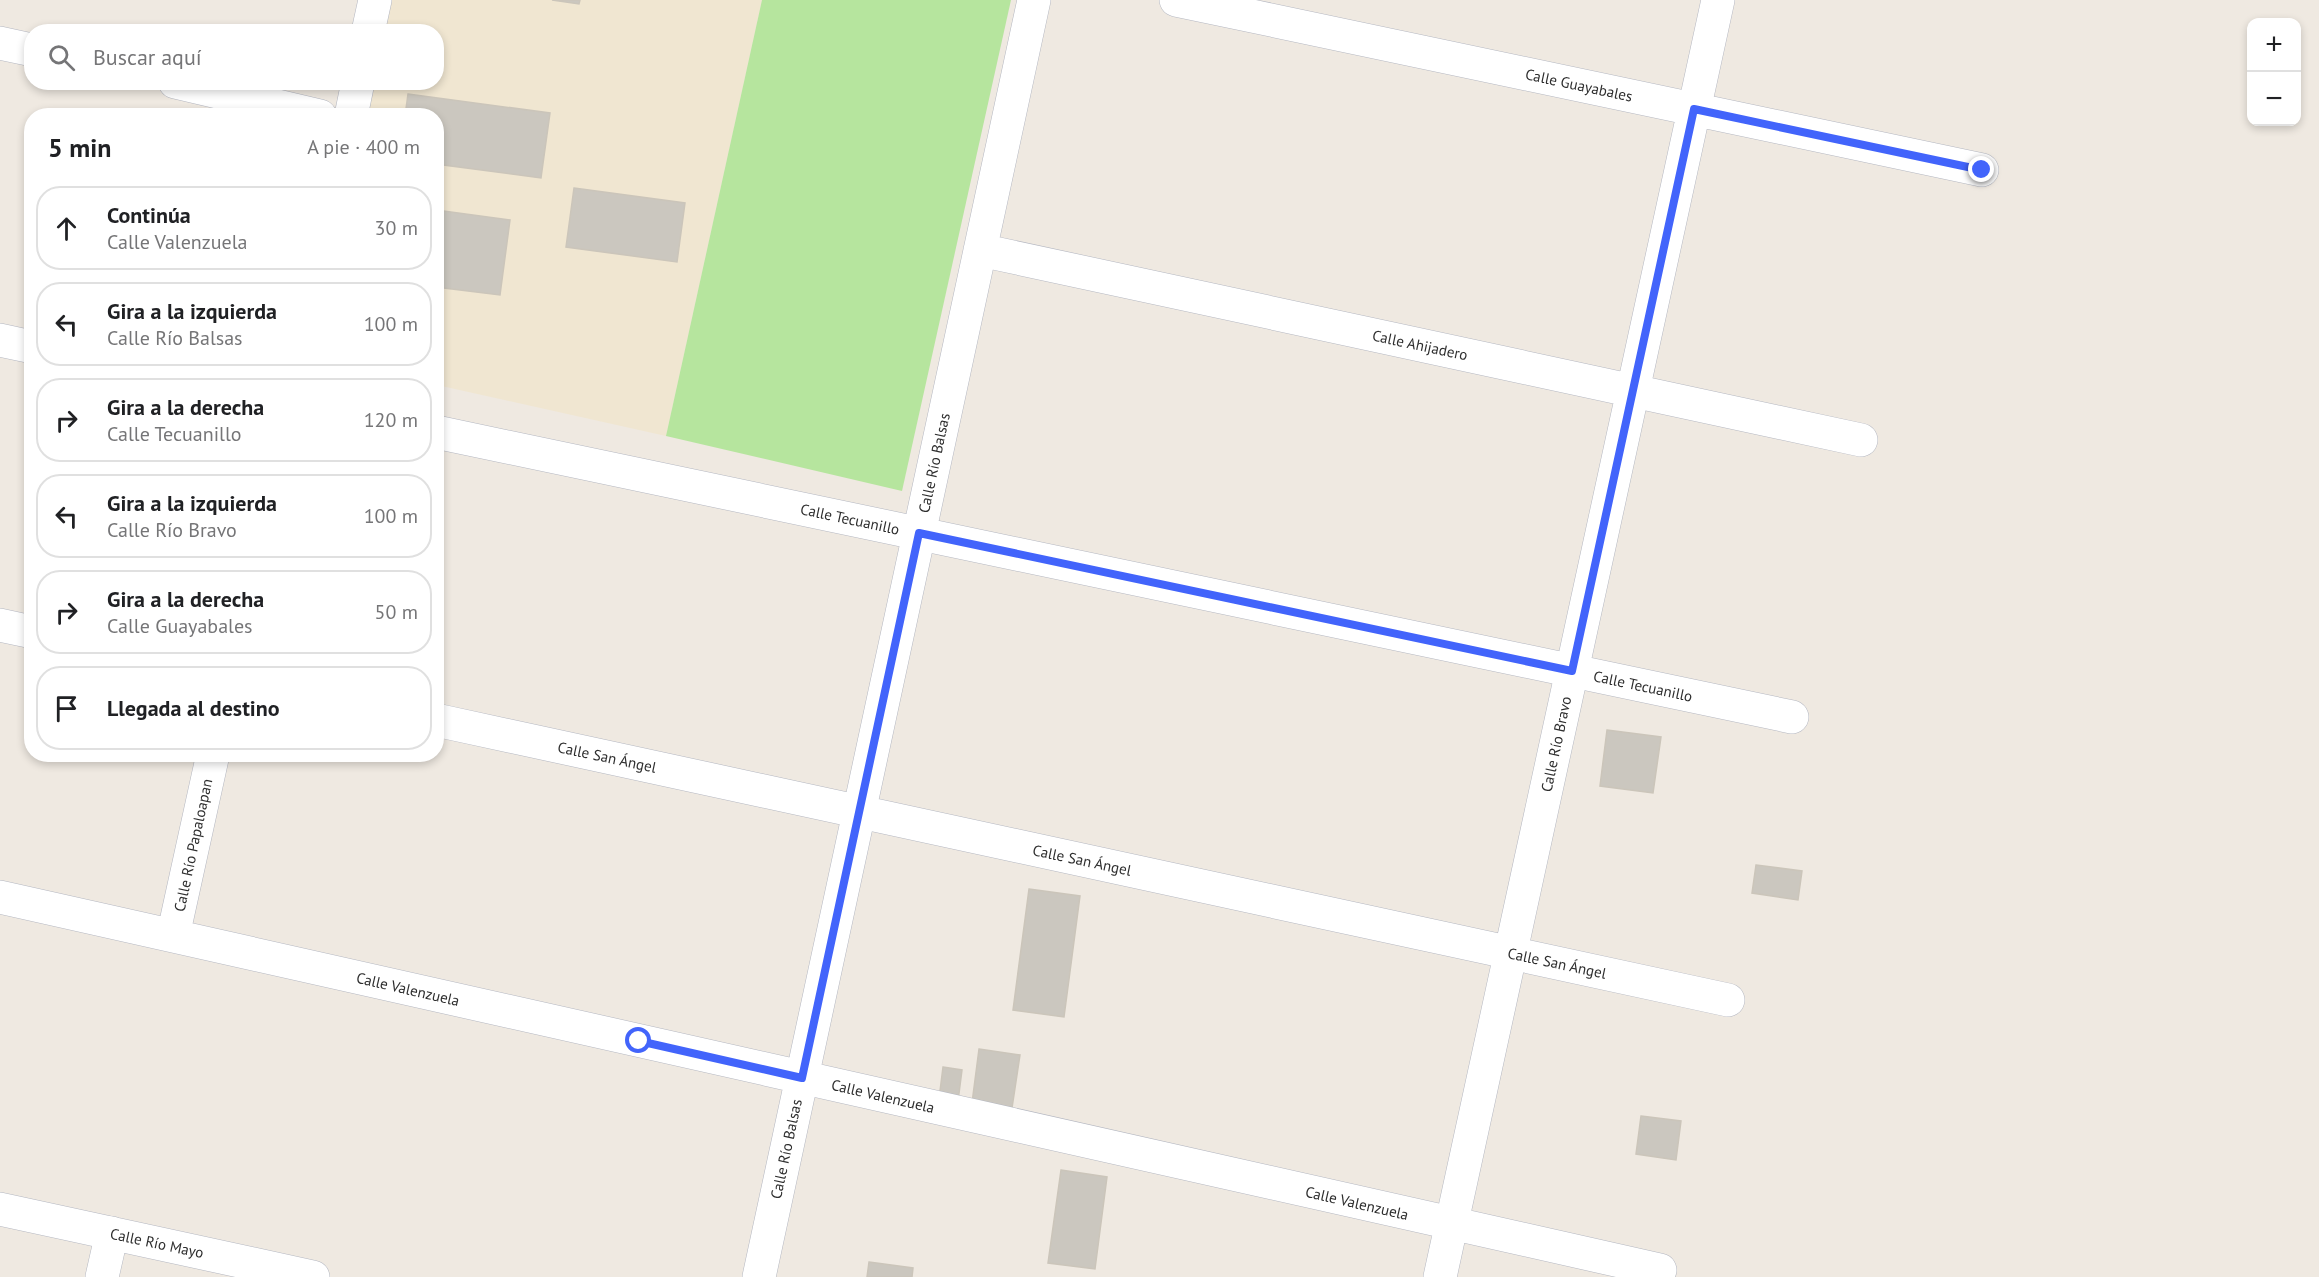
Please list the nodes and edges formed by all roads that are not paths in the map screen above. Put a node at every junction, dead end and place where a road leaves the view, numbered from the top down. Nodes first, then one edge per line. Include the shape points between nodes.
1 (375, 0) edge
2 (1034, 0) edge
3 (1176, 0) edge
4 (1718, 0) edge
5 (370, 24) edge
6 (0, 42) edge
7 (24, 48) edge
8 (209, 90) edge
9 (356, 90) edge
10 (286, 108) edge
11 (353, 108) edge
12 (1694, 109) junction
13 (1982, 170) dead end
14 (980, 250) junction
15 (0, 340) edge
16 (24, 345) edge
17 (1632, 391) junction
18 (444, 434) edge
19 (1861, 440) dead end
20 (919, 533) junction
21 (0, 625) edge
22 (24, 630) edge
23 (1572, 671) junction
24 (1792, 717) dead end
25 (444, 722) edge
26 (211, 762) edge
27 (859, 812) junction
28 (0, 897) edge
29 (173, 936) junction
30 (1510, 953) junction
31 (1728, 1000) dead end
32 (802, 1078) junction
33 (0, 1209) edge
34 (1452, 1224) junction
35 (112, 1233) junction
36 (1660, 1270) dead end
37 (102, 1277) edge
38 (313, 1277) edge
39 (759, 1277) edge
40 (1440, 1277) edge

1 - 5 street
2 - 14 street, Calle Río Balsas
3 - 12 street, Calle Guayabales
4 - 12 street, Calle Río Bravo
6 - 7 street
8 - 10 street
9 - 11 street
12 - 13 street, Calle Guayabales
12 - 17 street, Calle Río Bravo
14 - 17 street, Calle Ahijadero
14 - 20 street, Calle Río Balsas
15 - 16 street
17 - 19 street, Calle Ahijadero
17 - 23 street, Calle Río Bravo
18 - 20 street, Calle Tecuanillo
20 - 23 street, Calle Tecuanillo
20 - 27 street, Calle Río Balsas
21 - 22 street
23 - 24 street, Calle Tecuanillo
23 - 30 street, Calle Río Bravo
25 - 27 street, Calle San Ángel
26 - 29 street, Calle Río Papaloapan
27 - 30 street, Calle San Ángel
27 - 32 street, Calle Río Balsas
28 - 29 street, Calle Valenzuela
29 - 32 street, Calle Valenzuela
30 - 31 street, Calle San Ángel
30 - 34 street, Calle Río Bravo
32 - 34 street, Calle Valenzuela
32 - 39 street, Calle Río Balsas
33 - 35 street, Calle Río Mayo
34 - 36 street, Calle Valenzuela
34 - 40 street, Calle Río Bravo
35 - 37 street
35 - 38 street, Calle Río Mayo

